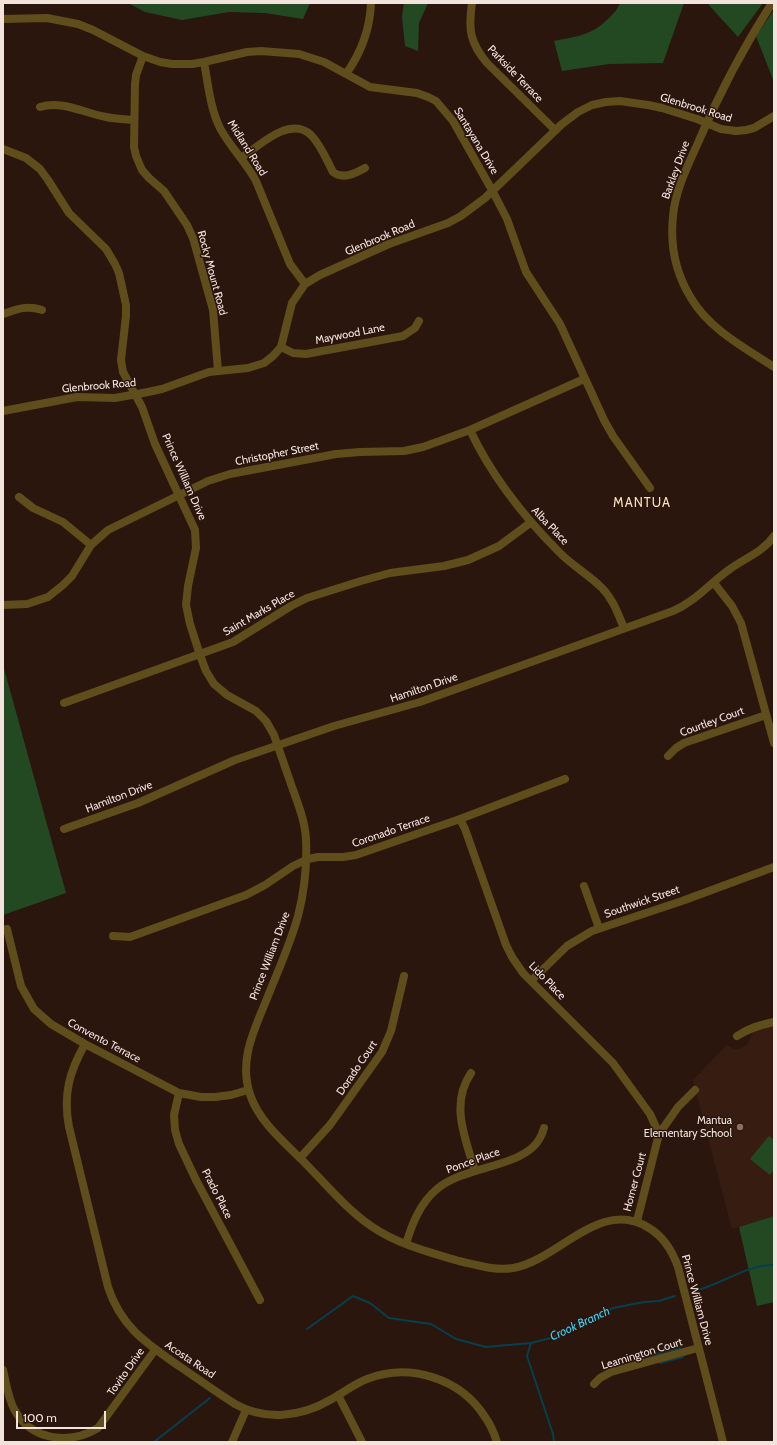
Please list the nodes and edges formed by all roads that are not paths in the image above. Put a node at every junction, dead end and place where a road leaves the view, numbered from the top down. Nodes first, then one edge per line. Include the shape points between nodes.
1 (371, 3) edge
2 (472, 3) edge
3 (772, 3) edge
4 (3, 19) edge
5 (143, 56) junction
6 (204, 62) junction
7 (346, 74) junction
8 (40, 107) dead end
9 (774, 116) edge
10 (134, 120) junction
11 (706, 123) junction
12 (555, 130) junction
13 (3, 149) edge
14 (241, 158) junction
15 (365, 168) dead end
16 (492, 190) junction
17 (305, 284) junction
18 (42, 310) dead end
19 (3, 314) edge
20 (419, 321) dead end
21 (281, 347) junction
22 (774, 367) edge
23 (218, 371) junction
24 (584, 379) junction
25 (135, 394) junction
26 (3, 411) edge
27 (470, 430) junction
28 (650, 488) dead end
29 (180, 495) junction
30 (20, 497) dead end
31 (530, 522) junction
32 (774, 536) edge
33 (92, 545) junction
34 (714, 583) junction
35 (3, 605) edge
36 (624, 628) junction
37 (200, 654) junction
38 (64, 703) dead end
39 (766, 715) junction
40 (774, 743) edge
41 (277, 746) junction
42 (668, 756) dead end
43 (565, 779) dead end
44 (460, 819) junction
45 (64, 829) dead end
46 (305, 861) junction
47 (774, 867) edge
48 (584, 886) dead end
49 (599, 928) junction
50 (7, 929) dead end
51 (113, 936) dead end
52 (404, 976) dead end
53 (531, 981) junction
54 (774, 1022) edge
55 (738, 1036) dead end
56 (84, 1044) junction
57 (471, 1073) dead end
58 (248, 1090) junction
59 (695, 1090) dead end
60 (179, 1093) junction
61 (544, 1128) dead end
62 (659, 1134) junction
63 (300, 1158) junction
64 (475, 1171) junction
65 (637, 1221) junction
66 (406, 1244) junction
67 (260, 1300) dead end
68 (698, 1348) junction
69 (155, 1350) junction
70 (3, 1370) edge
71 (594, 1384) dead end
72 (338, 1395) junction
73 (246, 1410) junction
74 (232, 1442) edge
75 (362, 1442) edge
76 (497, 1442) edge
77 (723, 1442) edge

1 - 7 street via 364,39
2 - 12 street, Parkside Terrace via 471,32 479,54
3 - 11 street, Barkley Drive via 734,66
4 - 5 street, Santayana Drive via 47,18 78,24
5 - 6 street, Santayana Drive via 172,64
5 - 10 street, Rocky Mount Road via 136,75
6 - 7 street, Santayana Drive via 247,52 280,52 314,58
6 - 14 street, Midland Road via 217,121
7 - 16 street, Santayana Drive via 370,87 417,93 436,101 453,121
8 - 10 street via 58,104 106,117
9 - 11 street, Glenbrook Road via 754,128 742,131 721,129
10 - 23 street, Rocky Mount Road via 134,147 139,164 149,178 164,191 193,238 213,310
11 - 12 street, Glenbrook Road via 662,108 612,101 586,108
11 - 22 street, Barkley Drive via 682,182 673,216 672,241 678,270 691,299 710,321
12 - 16 street, Glenbrook Road
13 - 25 street, Prince William Drive via 26,158 40,169 69,213 112,258 119,273 126,305 121,365
14 - 15 street via 280,131 293,128 311,135 336,174 344,176
14 - 17 street, Midland Road via 256,182 290,264
16 - 17 street, Glenbrook Road via 454,220 389,244
16 - 24 street, Santayana Drive via 507,219 526,272 560,324
17 - 21 street, Glenbrook Road via 292,303
18 - 19 street via 24,307
20 - 21 street, Maywood Lane via 415,328 403,336 306,354 293,353
21 - 23 street, Glenbrook Road via 264,363 248,368
23 - 25 street, Glenbrook Road via 201,374 162,389
24 - 27 street, Christopher Street
24 - 28 street, Santayana Drive via 613,436
25 - 26 street, Glenbrook Road via 103,398 77,397
25 - 29 street, Prince William Drive
27 - 29 street, Christopher Street via 435,444 411,450 347,453 230,474 208,481
27 - 31 street, Alba Place via 493,473
29 - 33 street, Christopher Street via 114,527
29 - 37 street, Prince William Drive via 193,522 197,538 186,605
30 - 33 street via 33,508 63,522
31 - 36 street, Alba Place via 561,554 604,590
31 - 37 street, Saint Marks Place via 499,546 468,560 390,573 307,598 233,642
32 - 34 street, Hamilton Drive via 766,546 730,568
33 - 35 street, Christopher Street via 72,576 53,593 42,600 27,604
34 - 36 street, Hamilton Drive via 683,607
34 - 39 street via 732,606 741,623
36 - 41 street, Hamilton Drive via 420,702 334,726
37 - 38 street, Saint Marks Place
37 - 41 street, Prince William Drive via 214,684 260,715 268,725
39 - 40 street
39 - 42 street, Courtley Court via 684,743
41 - 45 street, Hamilton Drive via 213,769 138,803
41 - 46 street, Prince William Drive via 304,822
43 - 44 street, Coronado Terrace
44 - 46 street, Coronado Terrace via 356,855 318,857
44 - 53 street, Lido Place via 506,945 519,968
46 - 51 street, Coronado Terrace via 246,895 130,937
46 - 58 street, Prince William Drive via 298,914 248,1048
47 - 49 street, Southwick Street
48 - 49 street
49 - 53 street, Southwick Street via 568,946
50 - 56 street, Convento Terrace via 17,975 30,1003 47,1022
52 - 63 street, Dorado Court via 391,1031 382,1052 330,1125
53 - 62 street, Lido Place via 613,1063 650,1114
54 - 55 street via 753,1027
56 - 60 street, Convento Terrace
56 - 69 street, Acosta Road via 68,1086 66,1106 69,1127 110,1295 127,1324
57 - 64 street via 462,1088 460,1112 464,1136
58 - 60 street, Convento Terrace via 214,1097
58 - 63 street, Prince William Drive via 262,1118
59 - 62 street, Horner Court via 678,1107
60 - 67 street, Prado Place via 174,1120 179,1144
61 - 64 street, Ponce Place via 539,1140 530,1150
62 - 65 street, Horner Court
63 - 66 street, Prince William Drive via 361,1219
64 - 66 street, Ponce Place via 444,1184 429,1197 419,1211
65 - 66 street, Prince William Drive via 615,1220 598,1223 533,1262 507,1269 484,1267
65 - 68 street, Prince William Drive via 658,1235 674,1255
68 - 71 street, Leamington Court via 611,1372
68 - 77 street, Prince William Drive
69 - 70 street, Tovito Drive via 98,1428 87,1436 71,1441 38,1434 20,1419 13,1407
69 - 73 street, Acosta Road
72 - 73 street, Acosta Road via 312,1409 291,1414 271,1415
72 - 75 street
72 - 76 street, Acosta Road via 360,1382 377,1376 397,1372 418,1373 446,1382 472,1400 489,1422
73 - 74 street

